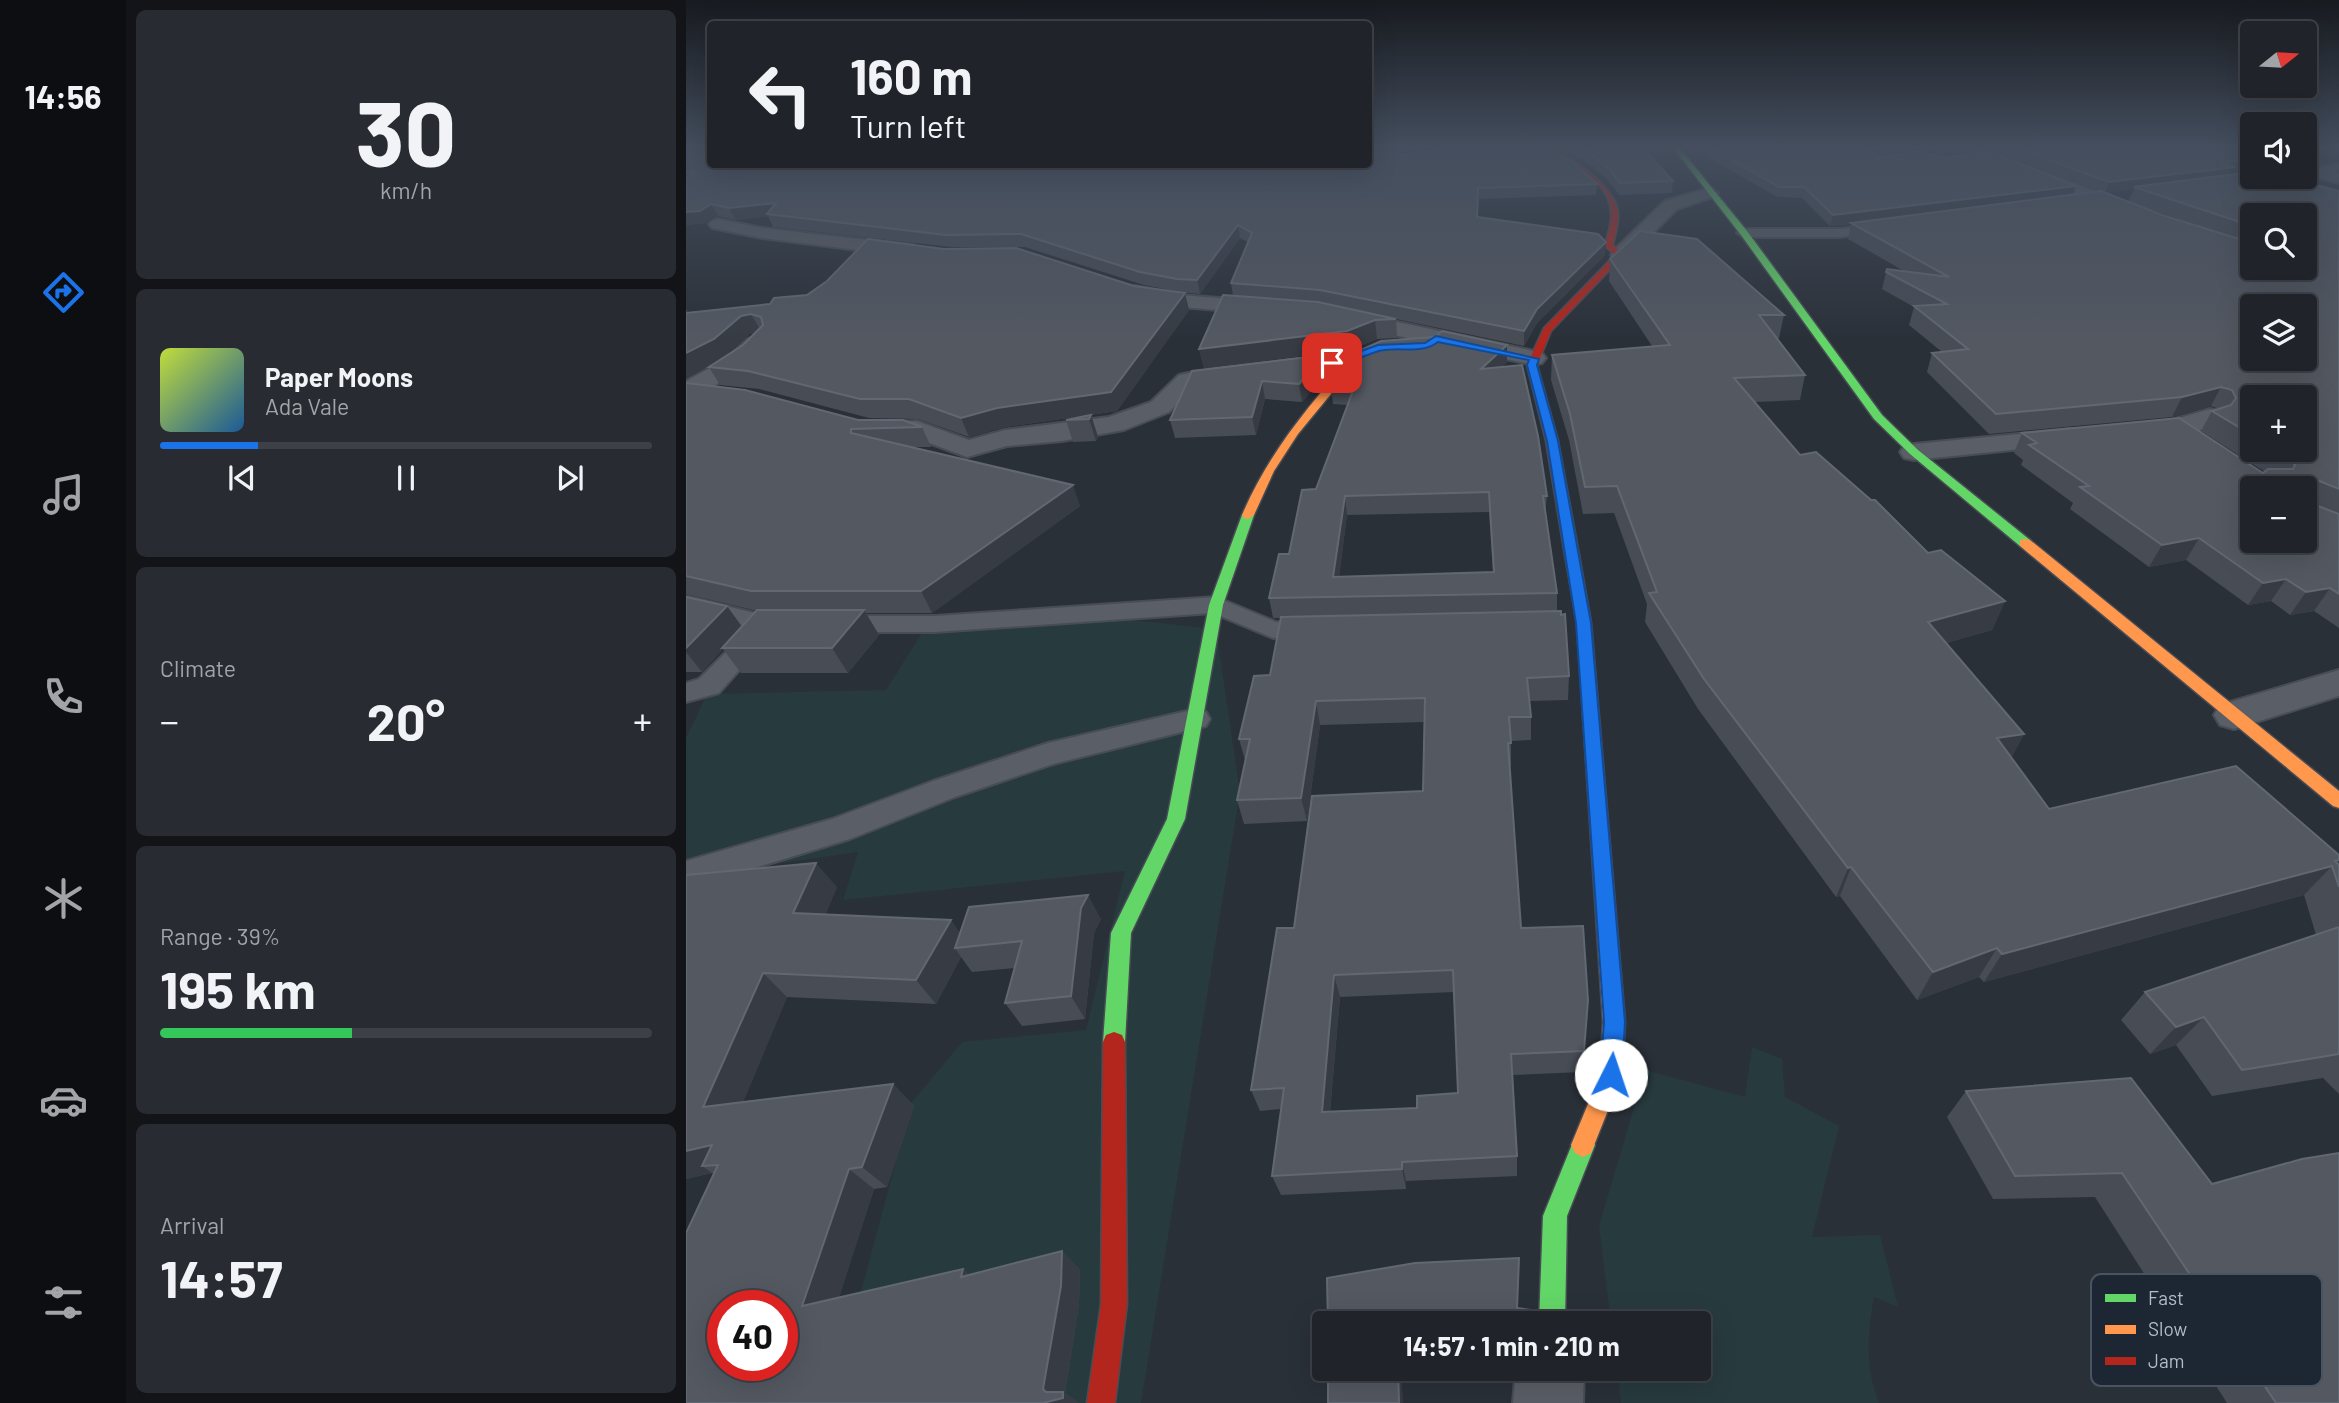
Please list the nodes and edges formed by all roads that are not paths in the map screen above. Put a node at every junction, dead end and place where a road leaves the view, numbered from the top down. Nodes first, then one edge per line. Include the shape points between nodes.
1 (1614, 210) edge
2 (1665, 210) edge
3 (1725, 210) edge
4 (2132, 210) edge
5 (2152, 219) edge
6 (718, 224) edge
7 (1908, 225) edge
8 (1744, 233) junction
9 (937, 254) edge
10 (1620, 255) junction
11 (1114, 285) edge
12 (1295, 310) edge
13 (1321, 312) edge
14 (1436, 339) junction
15 (761, 341) edge
16 (1403, 347) edge
17 (1378, 348) edge
18 (1355, 359) junction
19 (1534, 359) junction
20 (747, 399) edge
21 (2210, 417) dead end
22 (844, 422) edge
23 (2174, 428) junction
24 (2204, 449) edge
25 (1914, 452) junction
26 (686, 604) edge
27 (1216, 605) junction
28 (1584, 623) junction
29 (766, 624) junction
30 (1557, 624) edge
31 (1340, 628) edge
32 (2339, 683) edge
33 (686, 693) edge
34 (2234, 715) junction
35 (1196, 719) junction
36 (2339, 801) edge
37 (686, 876) edge
38 (1552, 1311) edge
39 (1549, 1381) edge
40 (1101, 1403) edge
41 (1548, 1403) edge

1 - 10 street via 1608,246
2 - 10 street
3 - 8 street
4 - 5 street
6 - 9 street
7 - 8 lane via 1840,233
8 - 25 street via 1878,417
10 - 19 street via 1547,330
11 - 12 street via 1181,301
13 - 14 street
14 - 16 street via 1427,345
14 - 19 street
15 - 20 street via 734,364 687,391
17 - 18 street
18 - 22 street via 1188,380 1160,407 1115,424 1005,438 967,449 917,429 869,429
18 - 27 street via 1294,431 1261,480
19 - 28 street
21 - 23 street
23 - 24 street
23 - 25 street
25 - 34 street
26 - 29 lane
27 - 29 lane via 935,624
27 - 31 lane via 1273,630
27 - 35 street
28 - 30 lane
28 - 38 street via 1615,1022 1611,1075 1555,1216
29 - 33 lane via 709,686
32 - 34 street
34 - 36 street
35 - 37 lane via 1048,754 839,830
35 - 40 street via 1176,820 1121,933 1114,1016 1114,1304
39 - 41 street

